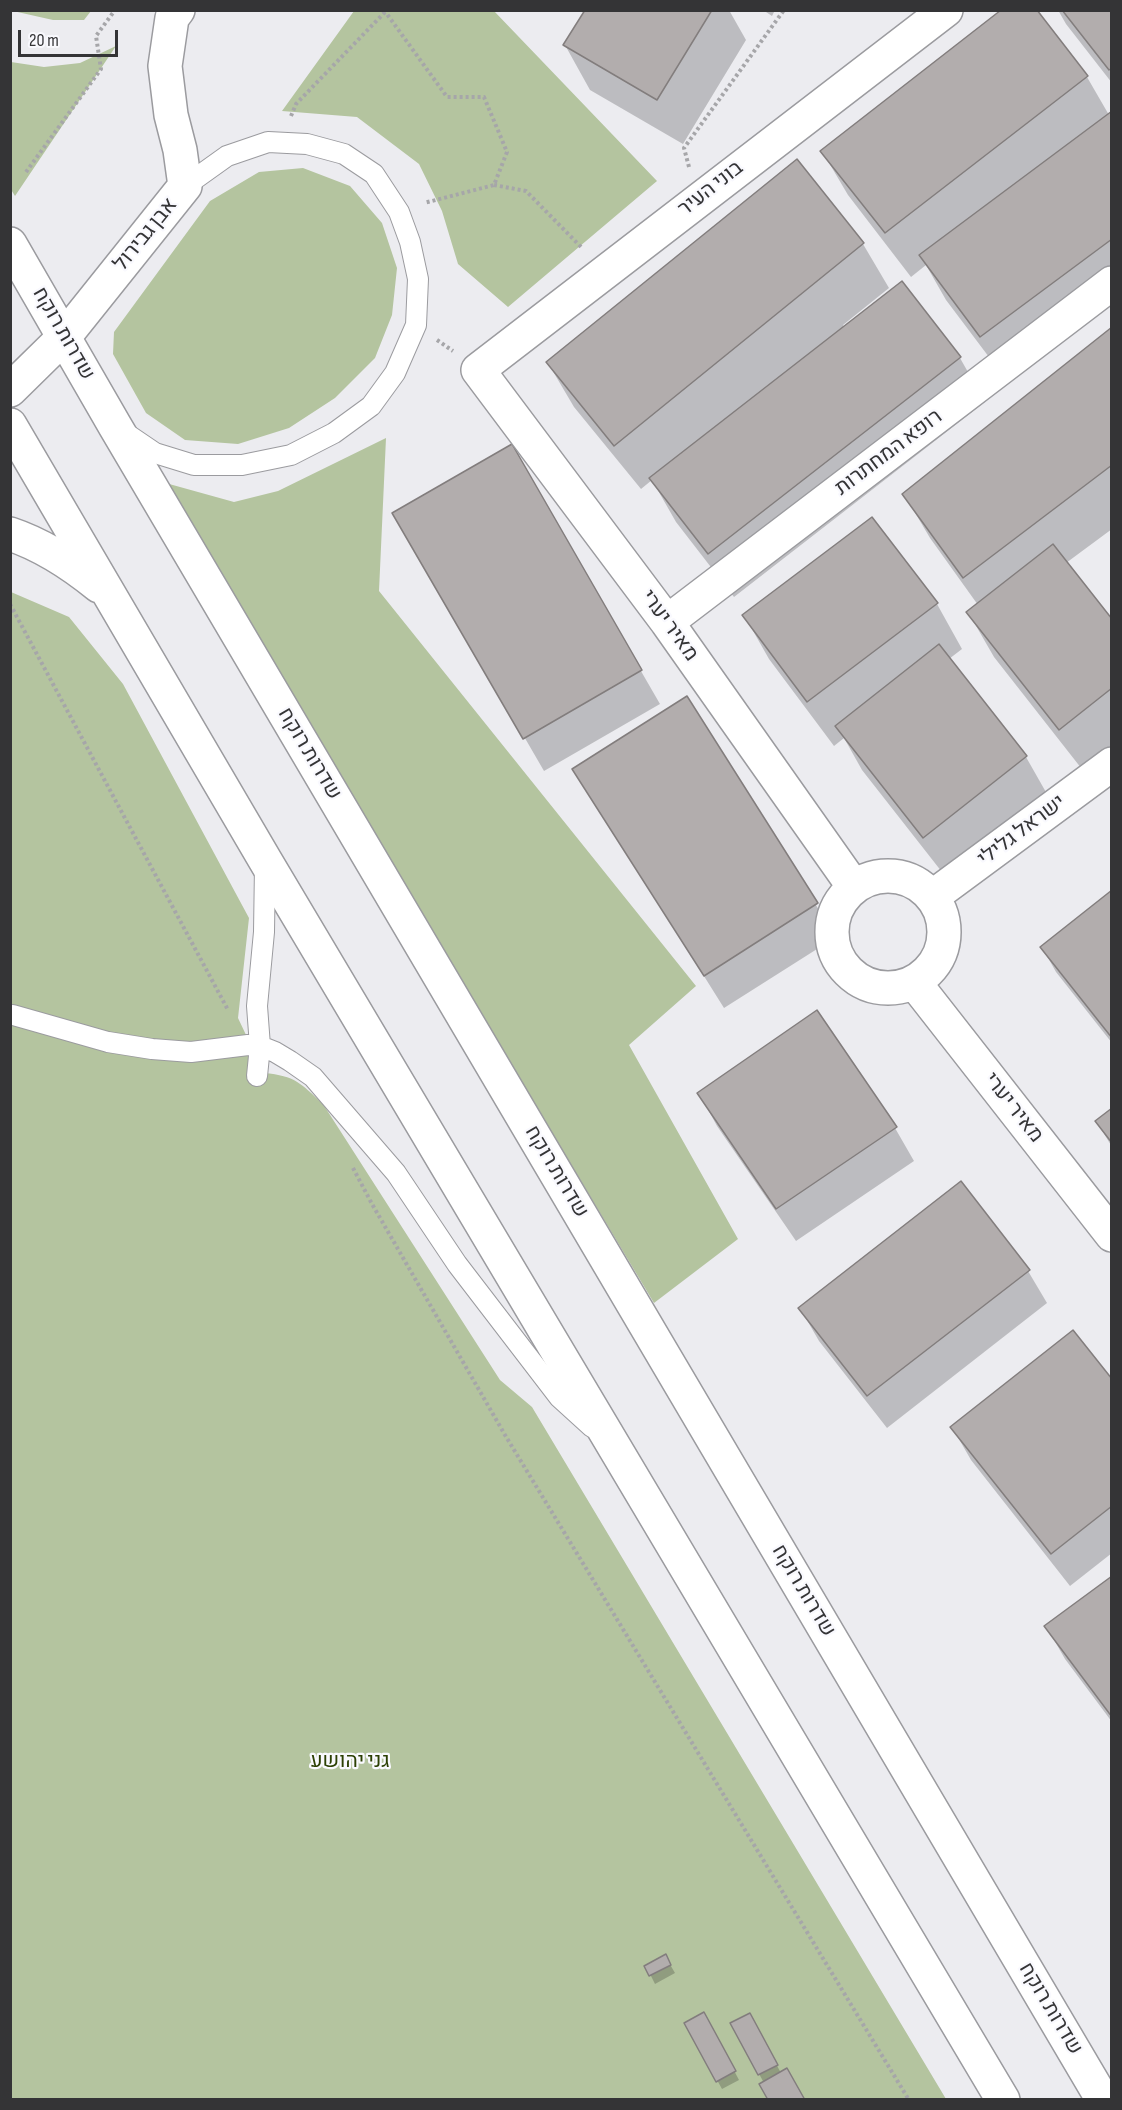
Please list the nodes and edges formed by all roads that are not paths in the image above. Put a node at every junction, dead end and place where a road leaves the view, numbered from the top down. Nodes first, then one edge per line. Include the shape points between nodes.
1 (178, 10) edge
2 (946, 10) edge
3 (185, 186) junction
4 (11, 246) edge
5 (1112, 284) edge
6 (64, 336) junction
7 (478, 369) joint
8 (10, 390) edge
9 (10, 425) edge
10 (115, 426) junction
11 (10, 534) edge
12 (110, 594) junction
13 (667, 622) junction
14 (1112, 764) edge
15 (266, 860) junction
16 (854, 887) junction
17 (932, 897) junction
18 (914, 982) junction
19 (14, 1014) dead end
20 (260, 1046) junction
21 (257, 1076) dead end
22 (1112, 1235) edge
23 (614, 1447) junction
24 (1003, 2100) edge
25 (1104, 2100) edge

1 - 3 main road, אבן גבירול via 172,18 165,66
2 - 7 main road, בוני העיר
3 - 6 main road, אבן גבירול
3 - 10 lane via 227,156 268,142 307,144 344,154 374,174 399,212 418,279 416,324 395,373 371,406 334,433 291,454 242,465 194,465 154,453
4 - 6 main road, שדרות רוקח
5 - 13 main road, רופא המחתרות
6 - 8 main road, אבן גבירול
6 - 10 main road, שדרות רוקח
7 - 13 main road, מאיר יערי
9 - 12 main road
10 - 25 main road, שדרות רוקח
11 - 12 main road via 70,563
12 - 15 main road
13 - 16 main road, מאיר יערי
14 - 17 main road, ישראל גלילי
15 - 20 lane via 257,1006
15 - 23 main road
16 - 17 main road via 869,878 886,875 920,885
16 - 18 main road via 841,900 833,917 836,954 861,981 878,987
17 - 18 main road via 942,915 940,953 929,970
18 - 22 main road, מאיר יערי
19 - 20 lane via 108,1042 153,1049 191,1052
20 - 21 lane
20 - 23 lane via 313,1077 347,1114 396,1173 457,1264 559,1397
23 - 24 main road

